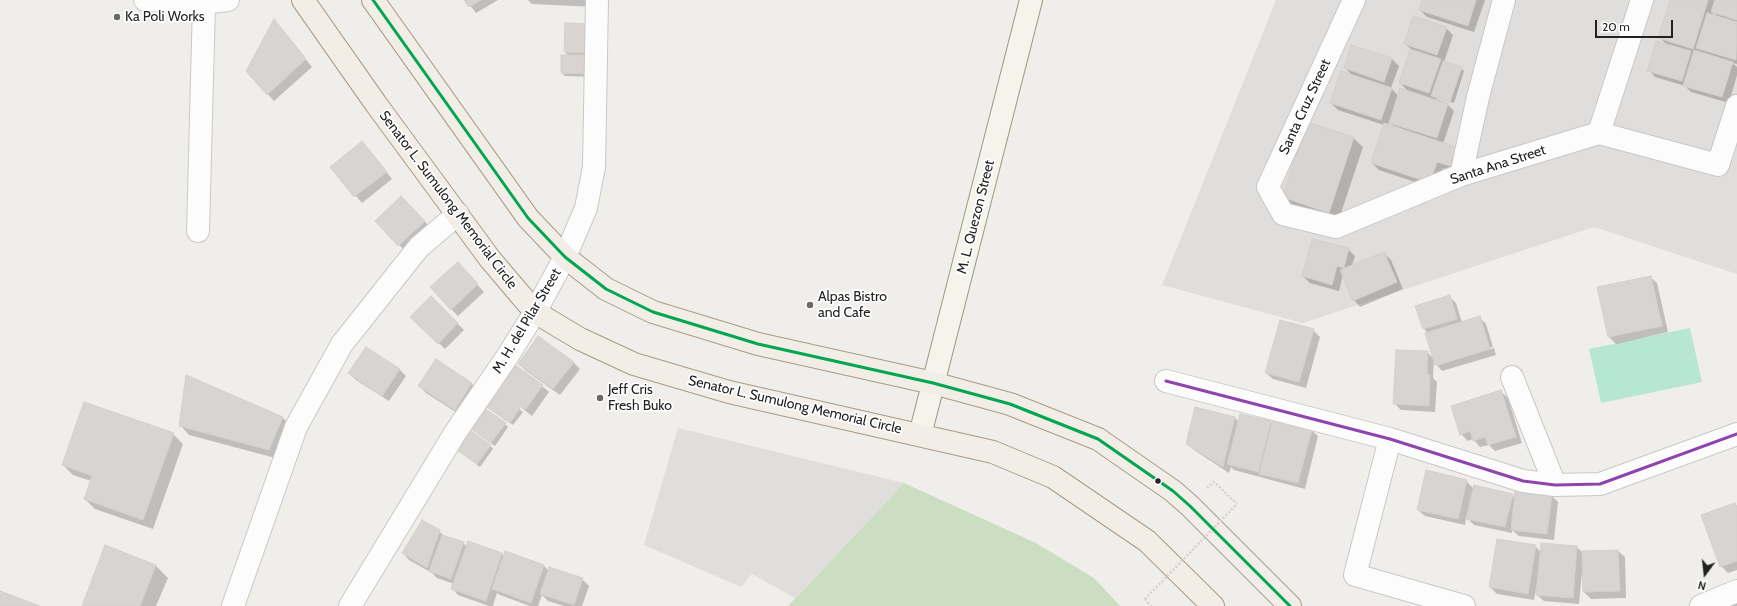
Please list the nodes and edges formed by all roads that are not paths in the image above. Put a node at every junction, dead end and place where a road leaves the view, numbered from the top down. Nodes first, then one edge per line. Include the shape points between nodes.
1 (145, 0) edge
2 (228, 0) edge
3 (303, 0) edge
4 (373, 0) edge
5 (597, 0) edge
6 (1031, 0) edge
7 (1354, 0) edge
8 (1504, 0) edge
9 (1642, 0) edge
10 (204, 3) junction
11 (1737, 106) edge
12 (1599, 133) junction
13 (1461, 175) junction
14 (458, 214) junction
15 (1283, 214) joint
16 (198, 231) dead end
17 (565, 257) junction
18 (535, 312) junction
19 (1512, 377) dead end
20 (1166, 381) dead end
21 (934, 383) junction
22 (1737, 434) edge
23 (920, 435) junction
24 (1390, 439) junction
25 (1555, 485) junction
26 (1737, 591) edge
27 (233, 606) edge
28 (350, 606) edge
29 (1213, 606) edge
30 (1290, 606) edge
31 (1464, 606) edge
32 (1701, 606) edge

1 - 10 street
2 - 10 street
3 - 14 main road, Senator L. Sumulong Memorial Circle
4 - 17 main road via 528,218
5 - 17 street, M. H. del Pilar Street via 594,166 586,208
6 - 21 street, M. L. Quezon Street
7 - 15 street, Santa Cruz Street via 1268,187
8 - 13 street via 1478,97
9 - 12 street
10 - 16 street
11 - 12 street via 1718,165
12 - 13 street, Santa Ana Street
13 - 15 street, Santa Ana Street via 1336,227
14 - 18 main road, Senator L. Sumulong Memorial Circle via 490,259
14 - 27 street via 419,248 342,344 296,427
17 - 18 street, M. H. del Pilar Street
17 - 21 main road via 606,289 653,312 758,344
18 - 23 main road, Senator L. Sumulong Memorial Circle via 580,339 634,364 729,392
18 - 28 street, M. H. del Pilar Street via 455,433
19 - 25 street
20 - 24 street
21 - 23 street, M. L. Quezon Street
21 - 30 main road via 1010,404 1098,439 1173,490
22 - 25 street via 1600,484
23 - 29 main road, Senator L. Sumulong Memorial Circle via 993,452 1053,477 1147,541
24 - 25 street via 1523,481
24 - 31 street via 1355,575
26 - 32 street

